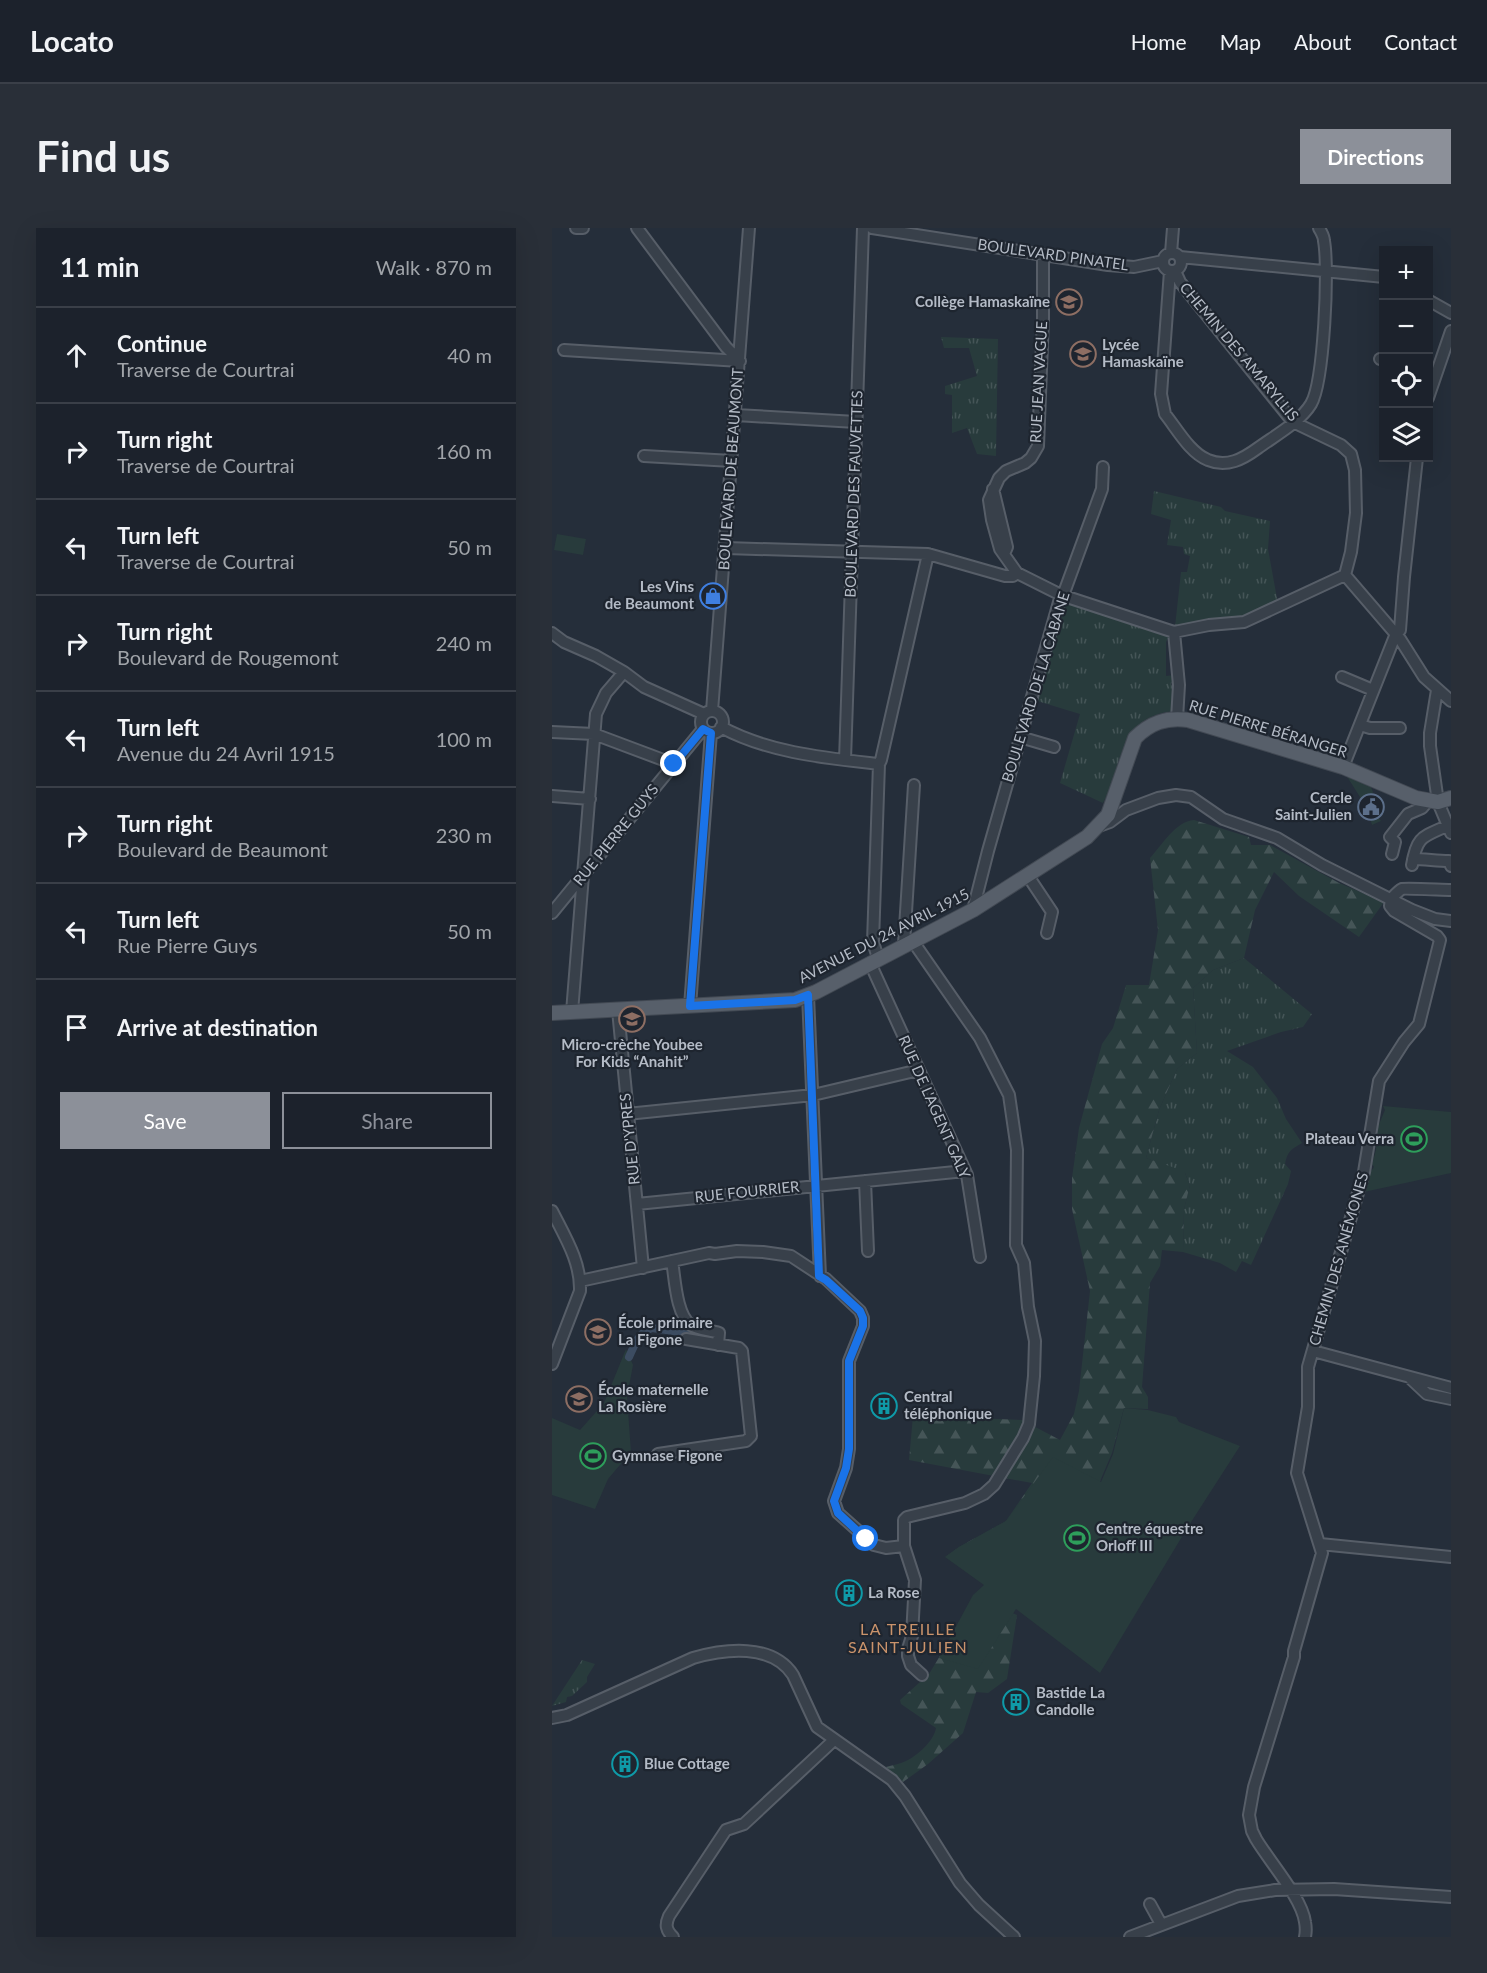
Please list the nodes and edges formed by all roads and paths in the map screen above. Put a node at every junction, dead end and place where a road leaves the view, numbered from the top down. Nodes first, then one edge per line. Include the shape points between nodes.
1 (576, 228) edge
2 (584, 228) edge
3 (637, 228) edge
4 (749, 228) edge
5 (863, 228) edge
6 (872, 228) edge
7 (1173, 228) edge
8 (1319, 228) edge
9 (1042, 255) junction
10 (1171, 257) junction
11 (1326, 270) junction
12 (1173, 271) junction
13 (1379, 277) edge
14 (1433, 303) edge
15 (1451, 313) edge
16 (1451, 331) edge
17 (564, 350) dead end
18 (740, 361) junction
19 (1433, 371) edge
20 (736, 416) junction
21 (856, 422) junction
22 (1293, 422) junction
23 (644, 456) dead end
24 (732, 461) junction
25 (1417, 462) edge
26 (1103, 467) dead end
27 (726, 548) junction
28 (852, 552) junction
29 (928, 554) junction
30 (1017, 573) junction
31 (1346, 575) junction
32 (1061, 596) junction
33 (1174, 632) junction
34 (552, 633) edge
35 (1395, 636) junction
36 (624, 672) junction
37 (1342, 677) dead end
38 (1373, 690) junction
39 (1437, 690) junction
40 (1451, 701) edge
41 (708, 712) junction
42 (1177, 719) junction
43 (1360, 725) junction
44 (1400, 728) dead end
45 (712, 730) junction
46 (552, 732) edge
47 (594, 734) junction
48 (1020, 738) junction
49 (1054, 747) dead end
50 (845, 760) junction
51 (674, 764) junction
52 (879, 764) junction
53 (1342, 767) junction
54 (914, 785) dead end
55 (552, 796) edge
56 (590, 798) junction
57 (1439, 800) edge
58 (1099, 826) junction
59 (1450, 830) edge
60 (1392, 854) dead end
61 (1451, 866) edge
62 (583, 876) junction
63 (1028, 876) junction
64 (1451, 890) edge
65 (1391, 899) junction
66 (973, 910) junction
67 (552, 913) edge
68 (1451, 921) edge
69 (1047, 933) dead end
70 (908, 942) junction
71 (874, 960) junction
72 (808, 995) junction
73 (690, 1006) junction
74 (618, 1010) junction
75 (572, 1012) junction
76 (552, 1013) edge
77 (920, 1070) junction
78 (813, 1095) junction
79 (627, 1114) junction
80 (965, 1171) junction
81 (865, 1180) junction
82 (817, 1185) junction
83 (637, 1204) junction
84 (552, 1211) edge
85 (552, 1235) edge
86 (566, 1240) junction
87 (868, 1251) dead end
88 (980, 1257) dead end
89 (672, 1261) junction
90 (643, 1268) junction
91 (819, 1276) junction
92 (580, 1281) junction
93 (686, 1339) dead end
94 (719, 1340) junction
95 (556, 1341) edge
96 (1313, 1352) junction
97 (552, 1364) edge
98 (1409, 1377) junction
99 (1451, 1388) edge
100 (1451, 1399) edge
101 (658, 1454) dead end
102 (1320, 1544) junction
103 (904, 1546) junction
104 (1451, 1557) edge
105 (922, 1675) dead end
106 (552, 1718) edge
107 (834, 1740) junction
108 (1289, 1888) junction
109 (1451, 1897) edge
110 (1150, 1905) dead end
111 (1160, 1925) junction
112 (673, 1937) edge
113 (1014, 1937) edge
114 (1130, 1937) edge
115 (1161, 1937) edge
116 (1305, 1937) edge

1 - 2 street
3 - 18 street
4 - 18 street, BOULEVARD DE BEAUMONT
5 - 21 street, BOULEVARD DES FAUVETTES
6 - 9 street, BOULEVARD PINATEL
7 - 10 street
8 - 11 street via 1324,239
9 - 10 street, BOULEVARD PINATEL via 1134,267
9 - 30 street, RUE JEAN VAGUE via 1038,446 1025,463 1002,473 993,489 1007,546 1004,554
10 - 11 street, BOULEVARD PINATEL
10 - 12 street, CHEMIN DES AMARYLLIS via 1164,266
10 - 12 street via 1181,265
11 - 13 street, BOULEVARD PINATEL
11 - 22 street via 1317,390 1310,406
12 - 22 street, CHEMIN DES AMARYLLIS
12 - 22 street via 1162,408 1193,450 1215,463 1232,462
14 - 15 street
16 - 19 street
17 - 18 street
18 - 20 street, BOULEVARD DE BEAUMONT
20 - 21 street
20 - 24 street, BOULEVARD DE BEAUMONT
21 - 28 street, BOULEVARD DES FAUVETTES
22 - 31 street, CHEMIN DES AMARYLLIS via 1341,445 1351,454 1356,513
23 - 24 street
24 - 27 street, BOULEVARD DE BEAUMONT
25 - 35 street via 1400,630
26 - 32 street, BOULEVARD DE LA CABANE via 1102,489
27 - 28 street
27 - 41 street, BOULEVARD DE BEAUMONT
28 - 29 street
28 - 50 street, BOULEVARD DES FAUVETTES
29 - 30 street via 1005,576
29 - 52 street, RUE DE L'AGENT GALY
30 - 32 street, RUE JEAN VAGUE
31 - 33 street via 1244,622
31 - 35 street
32 - 33 street, RUE JEAN VAGUE
32 - 48 street, BOULEVARD DE LA CABANE
33 - 42 street via 1179,685
34 - 36 street
35 - 38 street
35 - 39 street
36 - 41 street via 644,687
36 - 47 street via 600,702
37 - 38 street
38 - 43 street
39 - 40 street
39 - 57 street via 1429,739
41 - 45 street, BOULEVARD DE BEAUMONT via 701,721
41 - 45 street via 722,716
42 - 53 main road, RUE PIERRE BÉRANGER
42 - 58 main road, RUE PIERRE BÉRANGER via 1148,726 1135,738 1110,809
43 - 44 street
43 - 53 street
45 - 50 street via 803,754
45 - 51 street, RUE PIERRE GUYS
45 - 73 street
46 - 47 street
47 - 51 street
47 - 56 street
48 - 49 street
48 - 66 street, BOULEVARD DE LA CABANE
50 - 52 street
51 - 62 street, RUE PIERRE GUYS
52 - 71 street, RUE DE L'AGENT GALY
53 - 57 main road, RUE PIERRE BÉRANGER via 1416,798
54 - 70 street
55 - 56 street
56 - 62 street
57 - 59 street
57 - 60 street via 1408,814 1390,837 1395,842
58 - 63 main road, AVENUE DU 24 AVRIL 1915
58 - 65 street, CHEMIN DES ANÉMONES via 1158,798 1191,797 1224,819 1276,838
59 - 61 street via 1428,834 1417,843 1412,862 1428,858 1449,861
62 - 67 street, RUE PIERRE GUYS
62 - 75 street
63 - 66 main road, AVENUE DU 24 AVRIL 1915
63 - 69 street via 1052,912
64 - 65 street via 1406,888
65 - 68 street via 1428,917
65 - 96 street, CHEMIN DES ANÉMONES via 1394,911 1440,940 1419,1024 1379,1081 1364,1172
66 - 70 main road, AVENUE DU 24 AVRIL 1915
70 - 71 main road, AVENUE DU 24 AVRIL 1915
70 - 103 street via 980,1038 1010,1095 1017,1150 1016,1245 1024,1263 1035,1341 1029,1424 994,1485 965,1503 907,1517
71 - 72 main road, AVENUE DU 24 AVRIL 1915
71 - 77 street, RUE DE L'AGENT GALY
72 - 73 main road, AVENUE DU 24 AVRIL 1915 via 795,1000
72 - 78 street
73 - 74 main road, AVENUE DU 24 AVRIL 1915
74 - 75 main road, AVENUE DU 24 AVRIL 1915
74 - 79 street, RUE D'YPRES
75 - 76 main road, AVENUE DU 24 AVRIL 1915
77 - 78 street
77 - 80 street, RUE DE L'AGENT GALY
78 - 79 street
78 - 82 street
79 - 83 street, RUE D'YPRES
80 - 81 street, RUE FOURRIER
80 - 88 street, RUE DE L'AGENT GALY
81 - 82 street, RUE FOURRIER
81 - 87 street
82 - 83 street, RUE FOURRIER
82 - 91 street
83 - 90 street, RUE D'YPRES
84 - 86 street
85 - 86 street
86 - 92 street
89 - 90 street
89 - 91 street via 709,1253 780,1253 802,1262
89 - 94 street via 685,1320 698,1328 716,1331
90 - 92 street
91 - 103 street via 863,1318 849,1361 849,1449 834,1501 836,1508 874,1545
92 - 95 street via 580,1292
93 - 94 street
94 - 101 street via 742,1351 751,1436 746,1441
95 - 97 street
96 - 98 street
96 - 102 street, CHEMIN DES ANÉMONES via 1297,1473
98 - 99 street
98 - 100 street via 1426,1394
102 - 104 street
102 - 108 street, CHEMIN DES ANÉMONES via 1322,1553 1249,1815 1256,1839
103 - 105 street via 915,1580 908,1656
106 - 107 street via 567,1715 693,1658 711,1653 754,1652 775,1658 789,1669 817,1727
107 - 112 street via 744,1824 726,1830 669,1917 667,1927
107 - 113 street via 892,1780 960,1883
108 - 109 street
108 - 111 street via 1238,1896
108 - 116 street, CHEMIN DES ANÉMONES via 1303,1914
110 - 111 street
111 - 114 street
111 - 115 street

